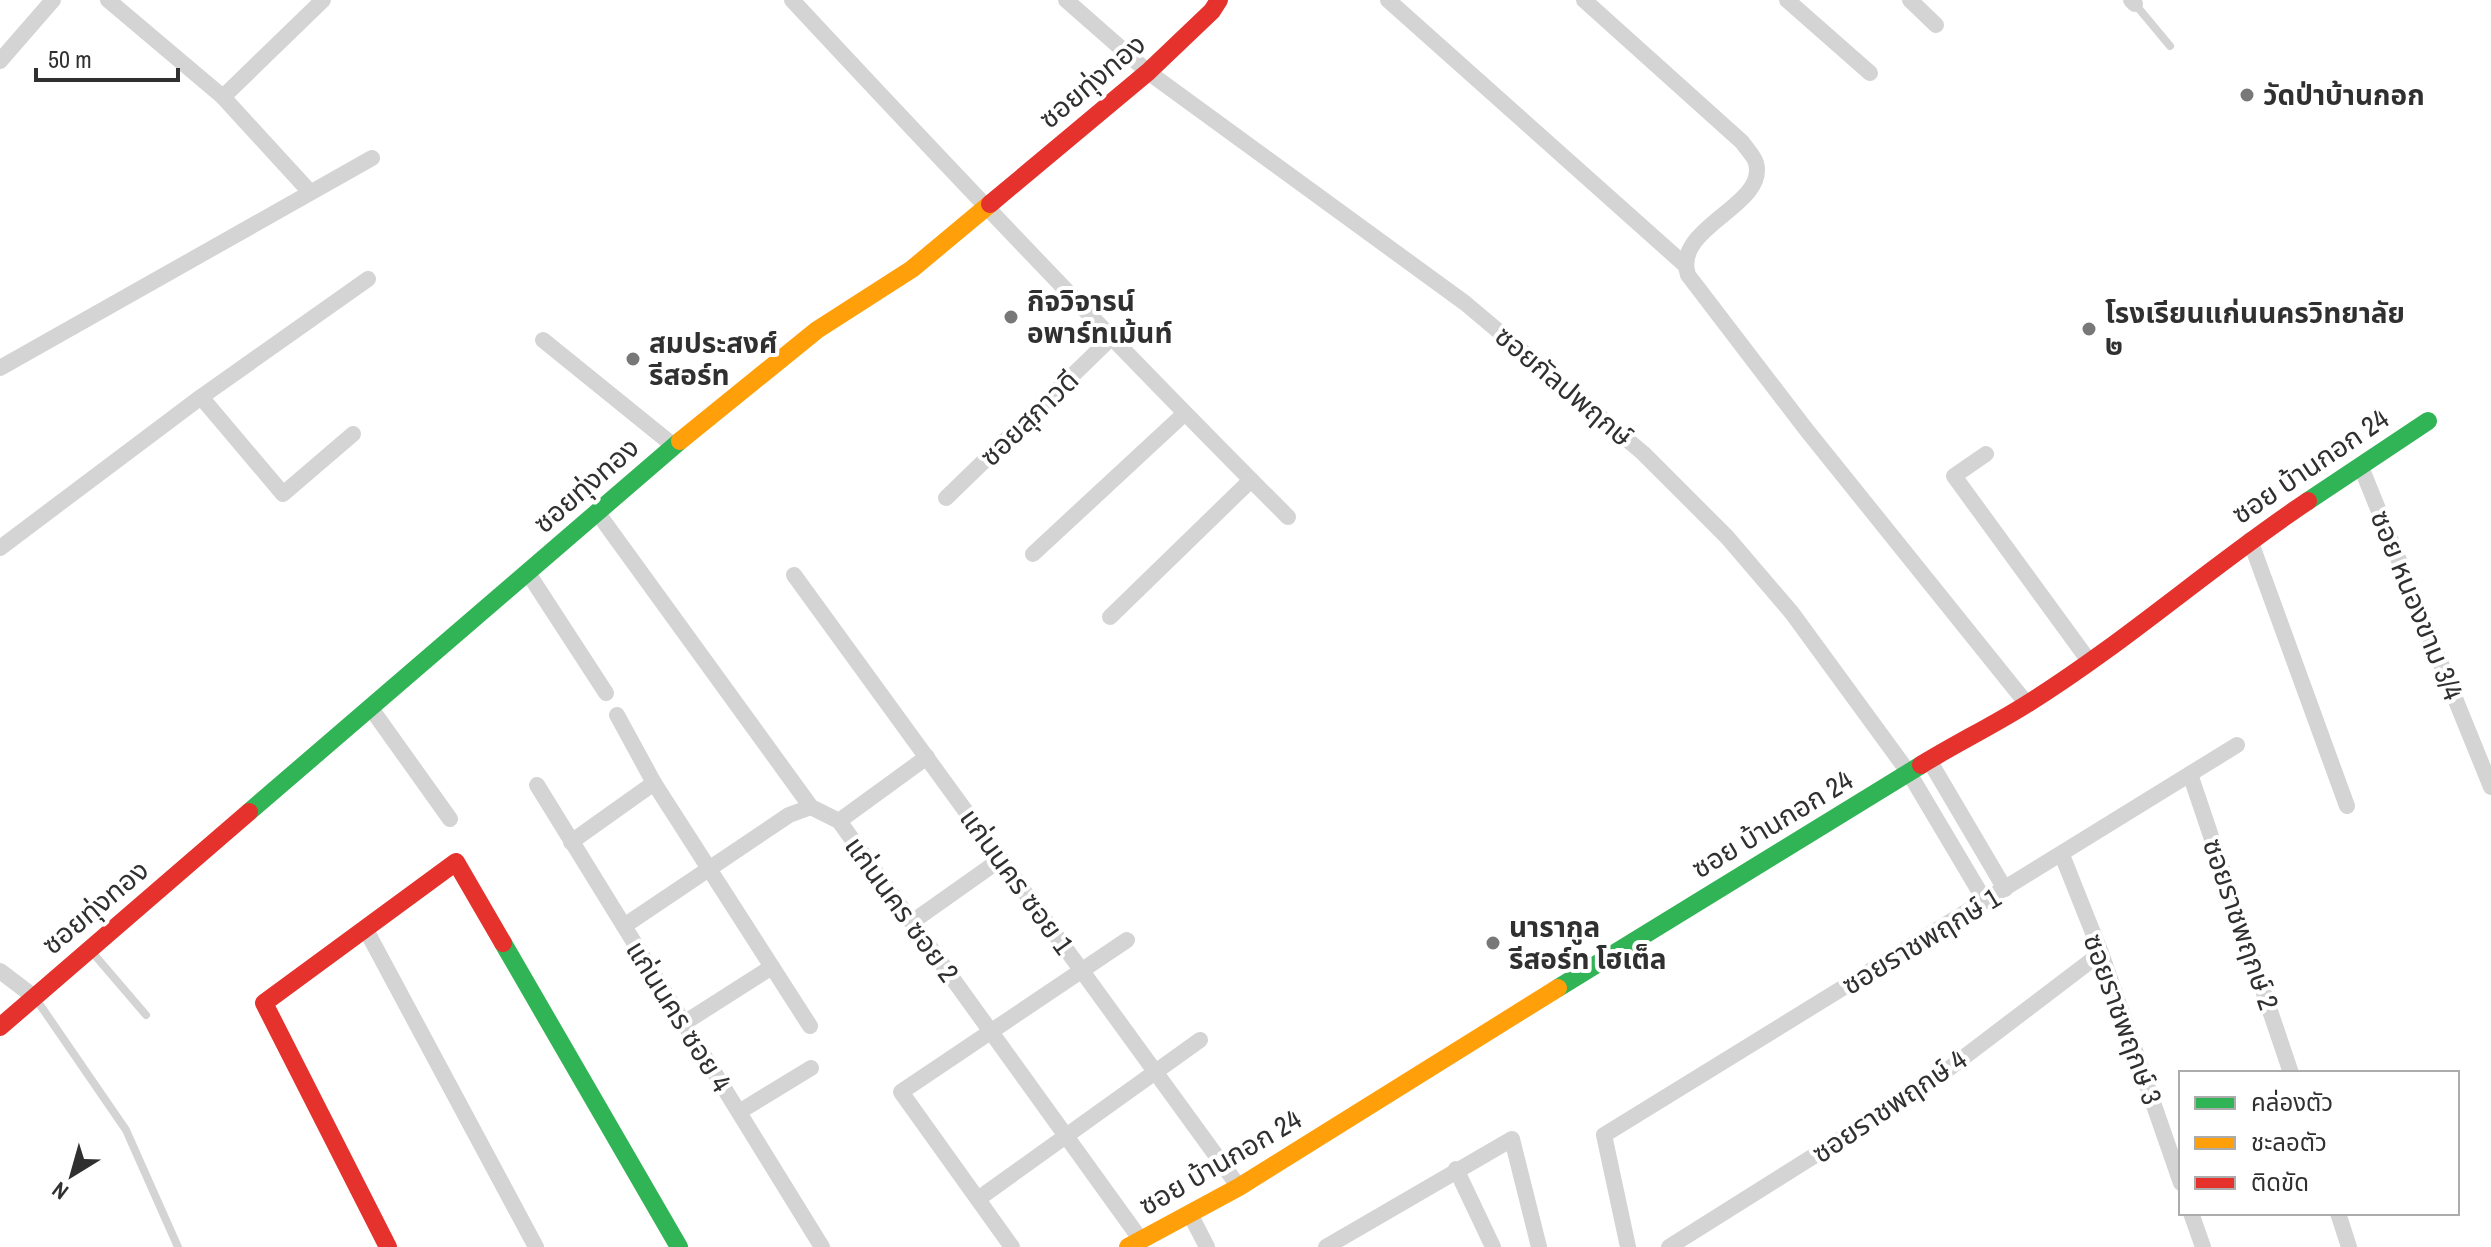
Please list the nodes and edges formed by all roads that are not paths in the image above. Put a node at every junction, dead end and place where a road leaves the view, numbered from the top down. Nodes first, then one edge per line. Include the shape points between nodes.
1 (53, 0) edge
2 (108, 0) edge
3 (323, 0) edge
4 (792, 0) edge
5 (1066, 0) edge
6 (1219, 0) edge
7 (1388, 0) edge
8 (1584, 0) edge
9 (1787, 0) edge
10 (1910, 0) edge
11 (2133, 2) edge
12 (1936, 25) dead end
13 (2170, 46) dead end
14 (0, 61) edge
15 (1148, 72) junction
16 (1870, 73) dead end
17 (223, 97) junction
18 (372, 158) dead end
19 (310, 192) junction
20 (984, 206) junction
21 (1685, 265) junction
22 (368, 279) dead end
23 (1111, 338) junction
24 (543, 340) dead end
25 (0, 368) edge
26 (201, 397) junction
27 (1184, 414) junction
28 (2428, 421) dead end
29 (353, 434) dead end
30 (674, 446) junction
31 (1986, 454) dead end
32 (2361, 467) junction
33 (1251, 480) junction
34 (946, 498) dead end
35 (597, 512) junction
36 (1288, 517) dead end
37 (2250, 540) junction
38 (0, 548) edge
39 (1033, 554) dead end
40 (528, 573) junction
41 (794, 575) dead end
42 (1110, 617) dead end
43 (2089, 661) junction
44 (606, 693) dead end
45 (2027, 704) junction
46 (370, 707) junction
47 (617, 715) dead end
48 (2237, 745) dead end
49 (927, 757) junction
50 (1929, 760) junction
51 (1909, 773) junction
52 (2190, 774) junction
53 (654, 783) junction
54 (537, 785) dead end
55 (2491, 787) edge
56 (2347, 806) dead end
57 (811, 807) junction
58 (450, 819) dead end
59 (839, 821) junction
60 (571, 842) junction
61 (2062, 855) junction
62 (1001, 859) junction
63 (708, 867) junction
64 (2005, 889) junction
65 (1985, 901) junction
66 (912, 922) junction
67 (624, 926) junction
68 (365, 928) junction
69 (1127, 940) dead end
70 (89, 949) junction
71 (2101, 953) junction
72 (772, 967) junction
73 (1082, 970) junction
74 (0, 971) edge
75 (33, 996) junction
76 (146, 1015) dead end
77 (684, 1023) junction
78 (810, 1026) dead end
79 (0, 1027) edge
80 (991, 1032) junction
81 (1200, 1040) dead end
82 (811, 1068) dead end
83 (2290, 1071) edge
84 (1156, 1072) junction
85 (739, 1112) junction
86 (1067, 1136) junction
87 (1456, 1169) junction
88 (2179, 1177) edge
89 (1239, 1187) junction
90 (978, 1199) junction
91 (1190, 1214) junction
92 (2192, 1215) edge
93 (2339, 1215) edge
94 (1134, 1243) edge
95 (1337, 1245) edge
96 (178, 1247) edge
97 (388, 1247) edge
98 (536, 1247) edge
99 (679, 1247) edge
100 (822, 1247) edge
101 (1012, 1247) edge
102 (1207, 1247) edge
103 (1493, 1247) edge
104 (1539, 1247) edge
105 (1628, 1247) edge
106 (1669, 1247) edge
107 (2203, 1247) edge
108 (2349, 1247) edge

1 - 14 street
2 - 17 street
3 - 17 street
4 - 20 street
5 - 15 street, ซอยกัลปพฤกษ์
6 - 15 street, ซอยทุ่งทอง
7 - 21 street
8 - 21 street via 1742,142 1756,163 1748,192 1697,239
9 - 16 street
10 - 12 street
11 - 13 lane
15 - 20 street, ซอยทุ่งทอง
15 - 51 street, ซอยกัลปพฤกษ์ via 1465,303 1643,453 1727,537 1792,613
17 - 19 street
18 - 19 street
19 - 25 street
20 - 23 street
20 - 30 street, ซอยทุ่งทอง via 912,269 817,330
21 - 45 street via 1805,428
22 - 26 street
23 - 27 street
23 - 34 street, ซอยสุภาวดี
24 - 30 street
26 - 29 street via 283,494
26 - 38 street
27 - 33 street
27 - 39 street
28 - 32 street, ซอย บ้านกอก 24
30 - 35 street, ซอยทุ่งทอง
31 - 43 street via 1954,476
32 - 37 street, ซอย บ้านกอก 24
32 - 55 street, ซอย หนองขาม 3/4
33 - 36 street
33 - 42 street
35 - 40 street, ซอยทุ่งทอง
35 - 57 street, แก่นนคร ซอย 2
37 - 43 street, ซอย บ้านกอก 24
37 - 56 street
40 - 44 street
40 - 46 street, ซอยทุ่งทอง
41 - 49 street, แก่นนคร ซอย 1
43 - 45 street, ซอย บ้านกอก 24
45 - 50 street, ซอย บ้านกอก 24
46 - 58 street
46 - 70 street, ซอยทุ่งทอง
47 - 53 street
48 - 52 street, ซอยราชพฤกษ์ 1
49 - 59 street
49 - 62 street, แก่นนคร ซอย 1
50 - 51 street, ซอย บ้านกอก 24
50 - 64 street
51 - 65 street, ซอยกัลปพฤกษ์
51 - 89 street, ซอย บ้านกอก 24
52 - 61 street, ซอยราชพฤกษ์ 1
52 - 83 street, ซอยราชพฤกษ์ 2
53 - 60 street
53 - 63 street
54 - 60 street, แก่นนคร ซอย 4
57 - 59 street, แก่นนคร ซอย 2
57 - 63 street via 789,815
59 - 66 street, แก่นนคร ซอย 2
60 - 67 street, แก่นนคร ซอย 4
61 - 64 street, ซอยราชพฤกษ์ 1
61 - 71 street, ซอยราชพฤกษ์ 3
62 - 66 street
62 - 73 street, แก่นนคร ซอย 1
63 - 67 street
63 - 72 street
64 - 65 street, ซอยราชพฤกษ์ 1
65 - 105 street, ซอยราชพฤกษ์ 1 via 1604,1135
66 - 80 street, แก่นนคร ซอย 2
67 - 77 street, แก่นนคร ซอย 4
68 - 97 street via 264,1003
68 - 98 street
68 - 99 street via 456,862
69 - 73 street
70 - 75 street, ซอยทุ่งทอง
70 - 76 lane
71 - 88 street, ซอยราชพฤกษ์ 3
71 - 106 street, ซอยราชพฤกษ์ 4 via 1930,1083
72 - 77 street
72 - 78 street
73 - 80 street
73 - 84 street, แก่นนคร ซอย 1
74 - 75 street
75 - 79 street, ซอยทุ่งทอง
75 - 96 lane via 126,1130
77 - 85 street, แก่นนคร ซอย 4
80 - 86 street, แก่นนคร ซอย 2
80 - 90 street via 901,1092
81 - 84 street
82 - 85 street
84 - 86 street
84 - 89 street, แก่นนคร ซอย 1
85 - 100 street, แก่นนคร ซอย 4
86 - 90 street
86 - 94 street, แก่นนคร ซอย 2
87 - 95 street
87 - 103 street
87 - 104 street via 1512,1139
89 - 91 street, ซอย บ้านกอก 24
90 - 101 street
91 - 94 street, ซอย บ้านกอก 24
91 - 102 street
92 - 107 street
93 - 108 street

